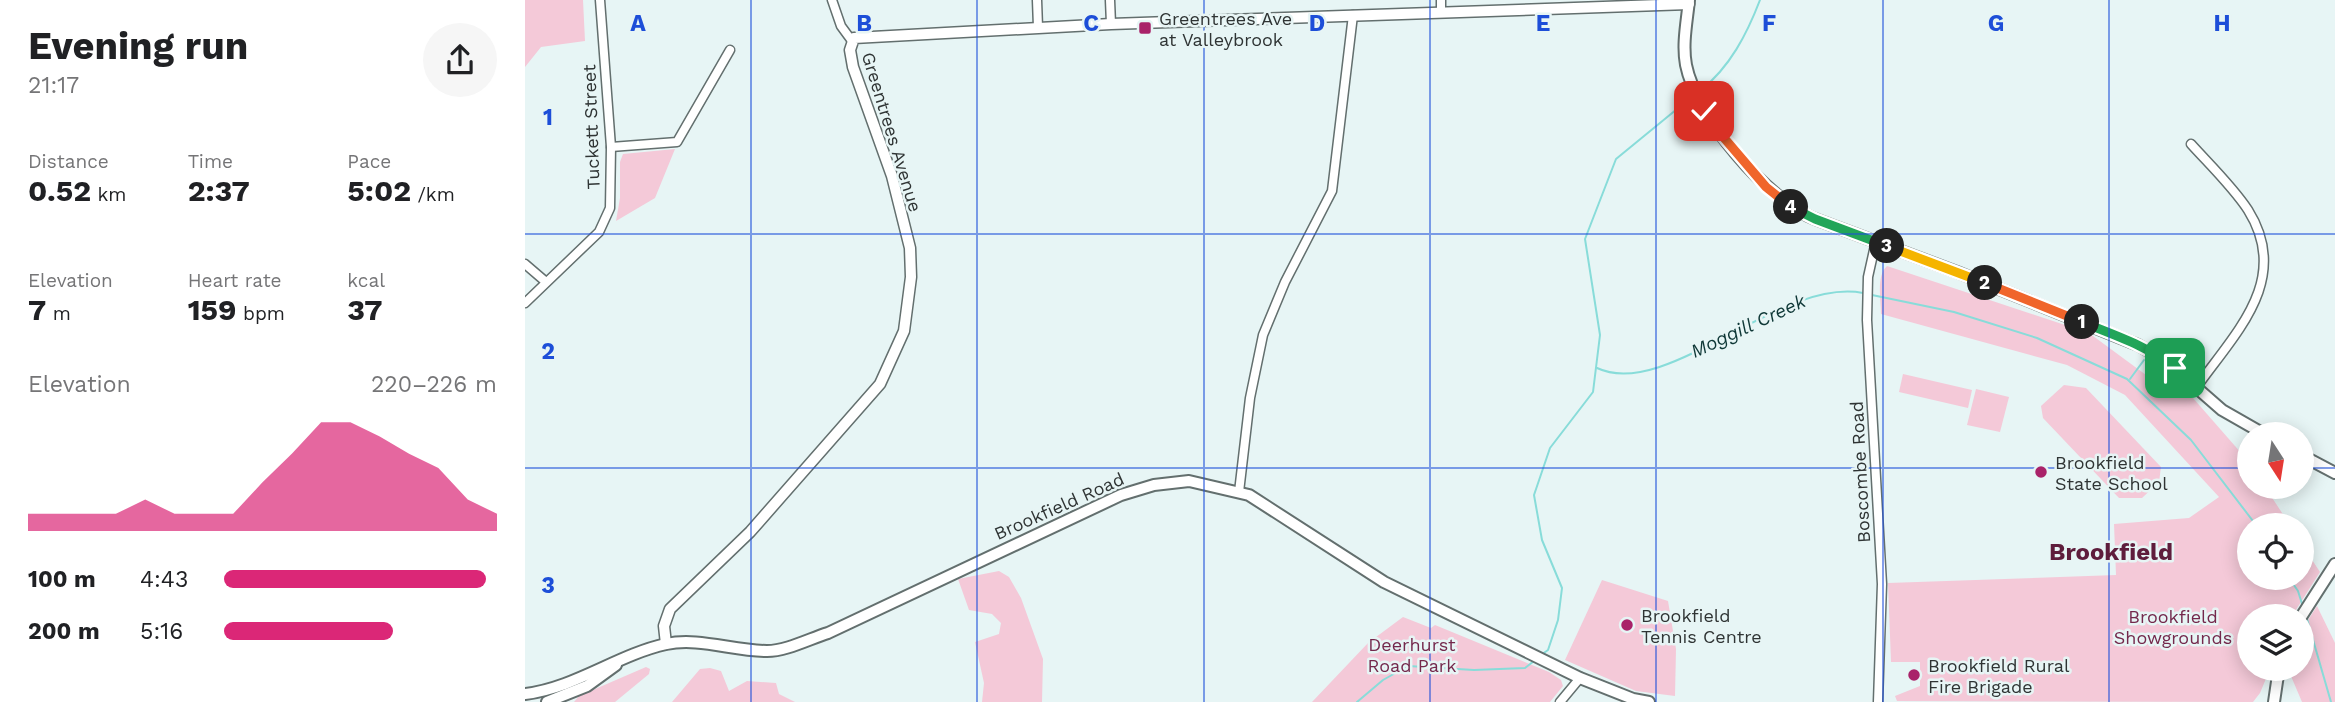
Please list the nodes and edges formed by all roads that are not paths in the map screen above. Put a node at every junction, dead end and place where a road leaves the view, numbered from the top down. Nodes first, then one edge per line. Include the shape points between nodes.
1 (600, 0) edge
2 (832, 0) edge
3 (1037, 0) edge
4 (1110, 0) edge
5 (1441, 0) edge
6 (1689, 2) edge
7 (1441, 11) junction
8 (1353, 15) junction
9 (1111, 24) junction
10 (1038, 27) junction
11 (852, 40) junction
12 (730, 50) dead end
13 (2191, 144) dead end
14 (611, 147) junction
15 (1876, 241) junction
16 (525, 264) edge
17 (546, 282) junction
18 (525, 303) edge
19 (2196, 388) junction
20 (2243, 422) edge
21 (2314, 462) edge
22 (2335, 473) edge
23 (1239, 492) junction
24 (2335, 564) edge
25 (2309, 604) edge
26 (666, 645) junction
27 (621, 661) junction
28 (1580, 678) junction
29 (2278, 681) joint
30 (527, 696) edge
31 (547, 702) edge
32 (1560, 702) edge
33 (1649, 702) edge
34 (1878, 702) edge
35 (2274, 702) edge
36 (2283, 702) edge

1 - 14 street, Tuckett Street
2 - 11 street via 841,26
3 - 10 street
4 - 9 street
5 - 7 street
6 - 7 street, Greentrees Avenue
6 - 15 main road via 1688,73 1704,111 1766,187 1783,201 1801,214
7 - 8 street, Greentrees Avenue
8 - 9 street, Greentrees Avenue
8 - 23 street via 1332,191 1263,335
9 - 10 street, Greentrees Avenue
10 - 11 street, Greentrees Avenue
11 - 26 street, Greentrees Avenue via 853,67 892,176 910,248 904,331 880,384 750,532 670,610 664,626
12 - 14 street via 677,142
13 - 19 street via 2247,209 2260,236 2265,271 2252,309
14 - 17 street, Tuckett Street via 610,208 599,232
15 - 19 main road via 2138,345 2166,361
15 - 34 street, Boscombe Road via 1869,268 1868,305 1882,584
16 - 17 street
17 - 18 street, Tuckett Street
19 - 20 main road
21 - 22 main road
23 - 26 main road, Brookfield Road via 1189,481 1121,495 828,633 769,652 690,643
23 - 28 main road, Brookfield Road via 1384,582
24 - 25 main road
26 - 27 main road, Brookfield Road
27 - 30 main road, Brookfield Road
27 - 31 main road, Brookfield Road via 587,685
28 - 32 street
28 - 33 main road, Brookfield Road
29 - 35 main road
29 - 36 main road

